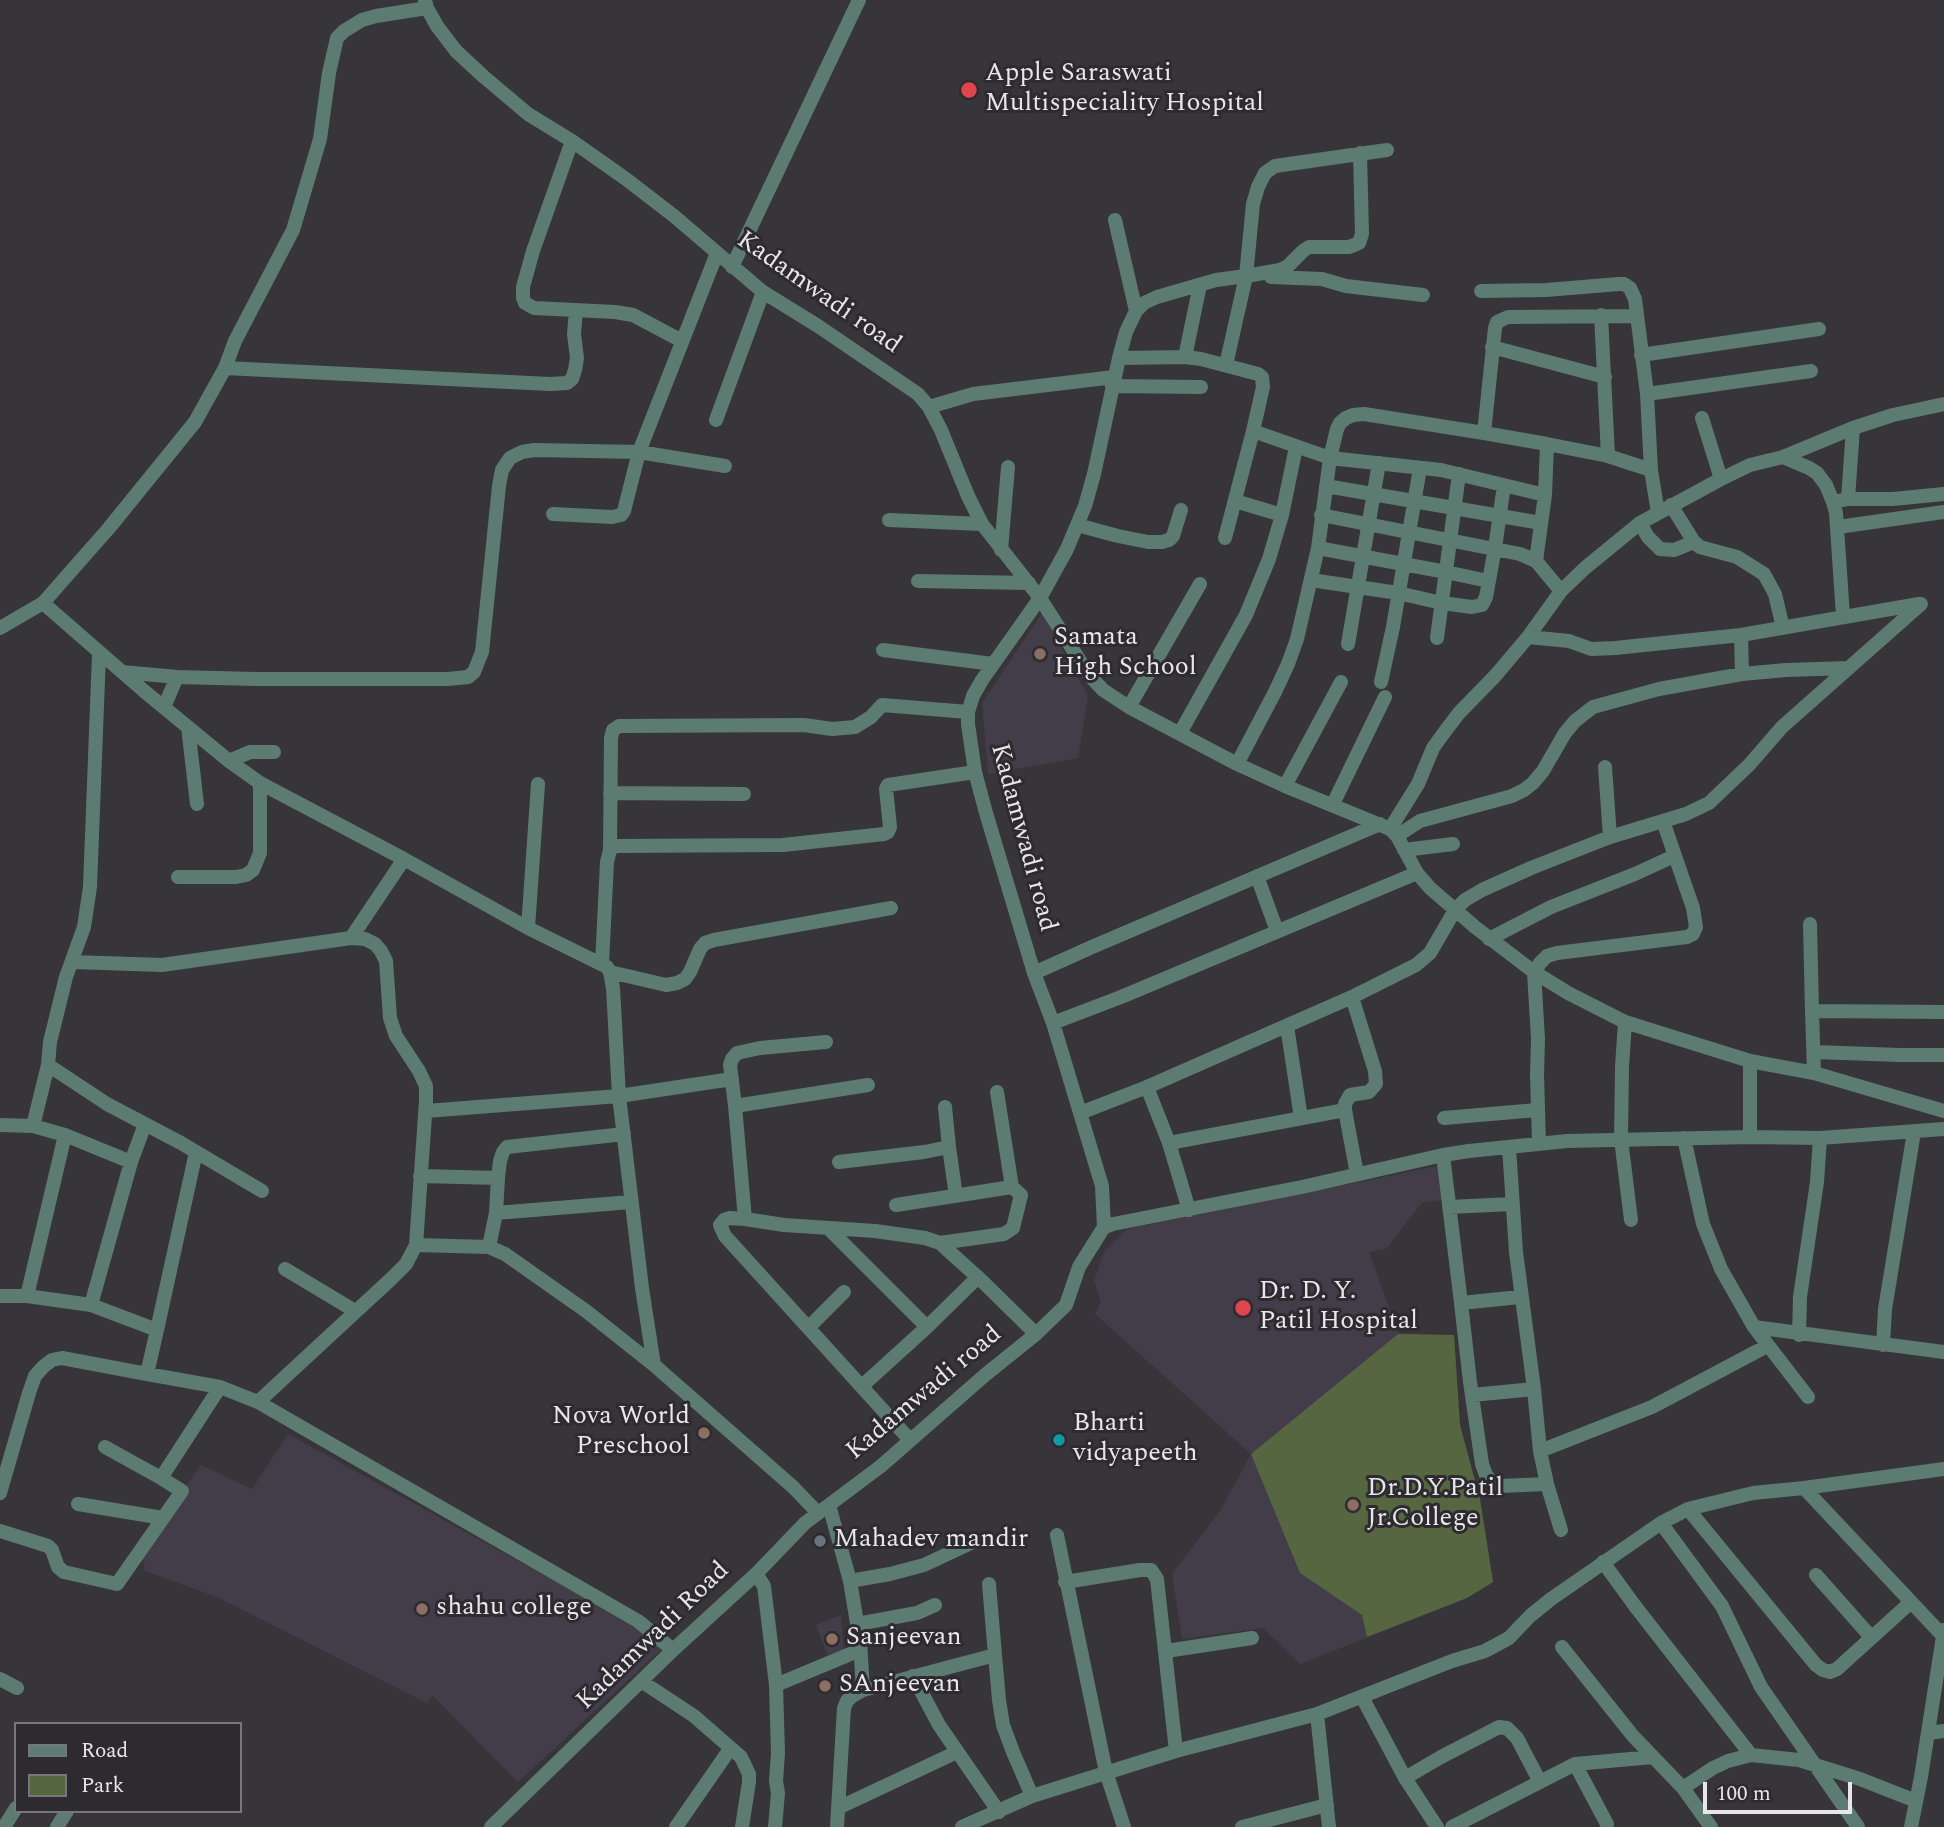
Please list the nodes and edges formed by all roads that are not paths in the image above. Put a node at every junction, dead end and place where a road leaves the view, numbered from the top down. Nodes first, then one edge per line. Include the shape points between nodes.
1 (859, 0) edge
2 (426, 4) edge
3 (572, 141) junction
4 (1387, 150) dead end
5 (1360, 153) junction
6 (1115, 220) dead end
7 (717, 253) junction
8 (732, 267) junction
9 (1245, 276) junction
10 (1200, 285) junction
11 (1480, 291) dead end
12 (763, 292) junction
13 (1423, 295) dead end
14 (576, 310) junction
15 (1136, 310) junction
16 (1601, 315) junction
17 (1637, 316) junction
18 (1819, 329) dead end
19 (682, 341) junction
20 (1492, 347) junction
21 (1641, 355) junction
22 (1119, 358) junction
23 (1185, 358) junction
24 (1226, 365) junction
25 (225, 368) junction
26 (1811, 371) dead end
27 (1605, 377) junction
28 (1113, 381) junction
29 (1201, 387) dead end
30 (1647, 394) junction
31 (1944, 404) edge
32 (929, 407) junction
33 (1702, 418) dead end
34 (716, 421) dead end
35 (1853, 428) junction
36 (1253, 432) junction
37 (1484, 433) junction
38 (1547, 444) junction
39 (1296, 447) junction
40 (639, 452) junction
41 (1608, 456) junction
42 (1783, 457) junction
43 (1330, 458) junction
44 (1379, 463) junction
45 (725, 466) dead end
46 (1008, 467) dead end
47 (1420, 468) junction
48 (1651, 470) junction
49 (1459, 474) junction
50 (1721, 479) junction
51 (1504, 485) junction
52 (1326, 486) junction
53 (1944, 494) edge
54 (1374, 495) junction
55 (1545, 495) junction
56 (1235, 500) junction
57 (1841, 500) junction
58 (1414, 502) junction
59 (1454, 509) junction
60 (1665, 509) junction
61 (1181, 510) dead end
62 (1944, 512) edge
63 (553, 513) dead end
64 (1282, 514) junction
65 (1321, 514) junction
66 (1499, 516) junction
67 (889, 520) dead end
68 (1541, 523) junction
69 (1640, 523) junction
70 (982, 524) junction
71 (1077, 525) junction
72 (1368, 525) junction
73 (1838, 527) junction
74 (1410, 532) junction
75 (1224, 538) dead end
76 (1451, 540) junction
77 (1694, 542) junction
78 (1318, 548) junction
79 (1495, 548) junction
80 (1001, 550) junction
81 (1364, 556) junction
82 (1536, 561) junction
83 (1404, 564) junction
84 (1446, 572) junction
85 (1311, 580) junction
86 (1488, 581) junction
87 (918, 582) dead end
88 (1029, 583) junction
89 (1200, 584) dead end
90 (1358, 587) junction
91 (1561, 591) junction
92 (1398, 593) junction
93 (1040, 598) junction
94 (43, 603) junction
95 (1442, 603) junction
96 (1843, 616) junction
97 (0, 628) edge
98 (1783, 628) junction
99 (1741, 635) junction
100 (1528, 637) junction
101 (1437, 638) dead end
102 (1348, 644) dead end
103 (883, 650) dead end
104 (99, 654) junction
105 (993, 664) junction
106 (1849, 668) junction
107 (122, 672) junction
108 (1742, 674) junction
109 (177, 677) junction
110 (1341, 682) dead end
111 (164, 707) junction
112 (1129, 707) junction
113 (968, 712) junction
114 (188, 727) junction
115 (1180, 733) junction
116 (274, 752) dead end
117 (229, 761) junction
118 (1237, 764) junction
119 (1605, 767) dead end
120 (975, 772) junction
121 (260, 783) junction
122 (538, 784) dead end
123 (1285, 786) junction
124 (610, 793) junction
125 (744, 794) dead end
126 (197, 804) dead end
127 (1333, 804) junction
128 (1663, 821) junction
129 (1389, 830) junction
130 (1610, 837) junction
131 (1453, 844) dead end
132 (610, 850) junction
133 (1404, 850) junction
134 (1674, 856) junction
135 (404, 859) junction
136 (1417, 873) junction
137 (1257, 876) junction
138 (178, 877) dead end
139 (891, 908) dead end
140 (1455, 910) junction
141 (1810, 924) dead end
142 (528, 928) junction
143 (1277, 931) junction
144 (351, 938) junction
145 (1489, 939) junction
146 (73, 962) junction
147 (606, 968) junction
148 (1534, 972) junction
149 (1034, 973) junction
150 (1352, 998) junction
151 (1812, 1011) junction
152 (1944, 1012) edge
153 (1625, 1022) junction
154 (1053, 1023) junction
155 (1287, 1026) junction
156 (826, 1042) dead end
157 (1814, 1052) junction
158 (1944, 1055) edge
159 (1750, 1061) junction
160 (48, 1065) junction
161 (1814, 1073) junction
162 (732, 1079) junction
163 (868, 1085) dead end
164 (1147, 1087) junction
165 (997, 1092) dead end
166 (620, 1096) junction
167 (735, 1106) junction
168 (945, 1107) dead end
169 (1345, 1110) junction
170 (1538, 1110) junction
171 (426, 1111) junction
172 (1944, 1111) edge
173 (1080, 1113) junction
174 (1301, 1118) junction
175 (1444, 1118) dead end
176 (145, 1124) junction
177 (0, 1125) edge
178 (33, 1126) junction
179 (1944, 1129) edge
180 (1914, 1132) junction
181 (625, 1134) junction
182 (65, 1135) junction
183 (1750, 1137) junction
184 (1684, 1138) junction
185 (1820, 1138) junction
186 (1621, 1139) junction
187 (1169, 1143) junction
188 (1539, 1143) junction
189 (1508, 1146) junction
190 (949, 1147) junction
191 (196, 1152) junction
192 (1443, 1155) junction
193 (131, 1162) junction
194 (839, 1162) dead end
195 (1357, 1174) junction
196 (420, 1176) junction
197 (498, 1178) junction
198 (1012, 1186) junction
199 (262, 1191) dead end
200 (956, 1196) junction
201 (631, 1202) junction
202 (1511, 1204) junction
203 (896, 1205) dead end
204 (1449, 1207) junction
205 (1189, 1210) junction
206 (496, 1213) junction
207 (746, 1219) junction
208 (1631, 1220) dead end
209 (1104, 1227) junction
210 (830, 1228) junction
211 (940, 1243) junction
212 (416, 1245) junction
213 (489, 1247) junction
214 (285, 1269) dead end
215 (978, 1277) junction
216 (845, 1292) dead end
217 (0, 1296) edge
218 (27, 1296) junction
219 (1520, 1297) junction
220 (1461, 1303) junction
221 (91, 1305) junction
222 (355, 1311) junction
223 (808, 1327) junction
224 (927, 1327) junction
225 (1754, 1327) junction
226 (157, 1330) junction
227 (1035, 1334) junction
228 (1799, 1335) junction
229 (1883, 1345) junction
230 (1768, 1346) junction
231 (1944, 1352) edge
232 (654, 1365) junction
233 (147, 1374) junction
234 (862, 1386) junction
235 (220, 1387) junction
236 (1534, 1389) junction
237 (1472, 1395) junction
238 (1808, 1397) dead end
239 (258, 1402) junction
240 (910, 1440) junction
241 (105, 1447) dead end
242 (1540, 1451) junction
243 (1944, 1469) edge
244 (161, 1478) junction
245 (1547, 1484) junction
246 (1804, 1488) junction
247 (0, 1493) edge
248 (78, 1504) dead end
249 (823, 1509) junction
250 (1688, 1509) junction
251 (163, 1518) junction
252 (1661, 1523) junction
253 (1561, 1530) dead end
254 (0, 1531) edge
255 (1057, 1535) dead end
256 (971, 1543) dead end
257 (1603, 1562) junction
258 (756, 1574) junction
259 (1816, 1575) dead end
260 (850, 1581) junction
261 (1065, 1582) junction
262 (989, 1584) dead end
263 (1911, 1602) junction
264 (935, 1605) dead end
265 (857, 1624) junction
266 (1943, 1632) edge
267 (1871, 1637) junction
268 (1252, 1638) dead end
269 (1562, 1647) dead end
270 (673, 1650) junction
271 (860, 1650) junction
272 (1166, 1651) junction
273 (995, 1655) junction
274 (913, 1676) junction
275 (0, 1679) edge
276 (641, 1681) junction
277 (776, 1685) junction
278 (17, 1688) dead end
279 (863, 1690) junction
280 (1362, 1697) junction
281 (1317, 1714) junction
282 (1944, 1731) edge
283 (1928, 1733) junction
284 (730, 1749) junction
285 (1176, 1751) junction
286 (957, 1752) junction
287 (1751, 1755) junction
288 (1653, 1757) junction
289 (1575, 1764) junction
290 (1815, 1764) junction
291 (1106, 1772) junction
292 (1405, 1778) junction
293 (1539, 1782) junction
294 (1682, 1787) junction
295 (1032, 1796) junction
296 (1916, 1801) junction
297 (1327, 1805) junction
298 (838, 1808) junction
299 (14, 1811) edge
300 (999, 1812) junction
301 (1607, 1824) dead end
302 (4, 1827) edge
303 (491, 1827) edge
304 (676, 1827) edge
305 (742, 1827) edge
306 (775, 1827) edge
307 (837, 1827) edge
308 (962, 1827) edge
309 (1124, 1827) edge
310 (1242, 1827) edge
311 (1329, 1827) edge
312 (1437, 1827) edge
313 (1452, 1827) edge
314 (1711, 1827) edge
315 (1858, 1827) edge
316 (1911, 1827) edge

1 - 8 street
2 - 3 street, Kadamwadi road via 456,51 528,114
2 - 25 street via 362,20 337,38 320,139 293,230
3 - 7 street, Kadamwadi road
3 - 14 street via 526,273 523,298 534,308
4 - 5 street
5 - 9 street via 1275,166 1265,173 1253,204
5 - 9 street via 1359,243 1309,247 1280,271
6 - 15 street
7 - 8 street, Kadamwadi road
7 - 19 street
8 - 12 street, Kadamwadi road
9 - 10 street
9 - 13 street via 1322,278 1346,286
9 - 24 street
10 - 15 street via 1157,297
10 - 23 street
11 - 17 street via 1624,284 1634,292
12 - 32 street, Kadamwadi road via 918,394
12 - 34 street
14 - 19 street via 633,315
14 - 25 street via 577,358 567,383
15 - 22 street
16 - 17 street
16 - 20 street via 1503,318 1497,322
16 - 27 street
17 - 21 street
18 - 21 street
19 - 40 street
20 - 27 street
20 - 37 street
21 - 30 street
22 - 23 street
22 - 28 street
23 - 24 street
24 - 36 street via 1262,377
25 - 94 street via 195,422
26 - 30 street
27 - 41 street
28 - 29 street
28 - 32 street via 983,392
28 - 71 street via 1094,474
30 - 48 street
31 - 35 street
32 - 70 street, Kadamwadi road
33 - 50 street
35 - 42 street
35 - 57 street
36 - 39 street
36 - 56 street
37 - 38 street
37 - 43 street via 1353,415 1337,429
38 - 41 street
38 - 55 street
39 - 43 street
39 - 64 street
40 - 45 street
40 - 63 street via 621,515
40 - 109 street via 534,450 510,458 499,486 482,652 468,677
41 - 48 street
42 - 50 street
42 - 57 street via 1817,473
43 - 44 street
43 - 52 street
44 - 47 street
44 - 54 street
46 - 80 street
47 - 49 street
47 - 58 street
48 - 60 street
49 - 51 street
49 - 59 street
50 - 60 street
51 - 55 street
51 - 66 street
52 - 54 street
52 - 65 street
53 - 57 street
54 - 58 street
54 - 72 street
55 - 68 street
56 - 64 street
56 - 75 street
57 - 73 street
58 - 59 street
58 - 74 street
59 - 66 street
59 - 76 street
60 - 69 street
60 - 77 street
61 - 71 street via 1173,536 1162,542
62 - 73 street
64 - 115 street via 1246,615
65 - 72 street
65 - 78 street
66 - 68 street
66 - 79 street
67 - 70 street
68 - 82 street
69 - 77 street via 1660,549 1674,550
69 - 91 street
70 - 80 street, Kadamwadi road
71 - 93 street
72 - 74 street
72 - 81 street
73 - 96 street
74 - 76 street
74 - 83 street
76 - 79 street
76 - 84 street
77 - 98 street via 1737,557 1764,574
78 - 81 street
78 - 85 street
79 - 82 street
79 - 86 street
80 - 88 street, Kadamwadi road
81 - 83 street
81 - 90 street
82 - 91 street
83 - 84 street
83 - 92 street
84 - 86 street
84 - 95 street
85 - 90 street
85 - 118 street via 1288,664
86 - 95 street via 1478,607
87 - 88 street
88 - 93 street, Kadamwadi road
89 - 112 street
90 - 92 street
90 - 102 street
91 - 100 street
92 - 95 street
92 - 127 street via 1383,690
93 - 105 street
93 - 112 street, Kadamwadi road via 1089,675
94 - 97 street
94 - 104 street
95 - 101 street
96 - 98 street
96 - 106 street via 1920,604
98 - 99 street
99 - 100 street via 1601,649
99 - 108 street
100 - 129 street via 1443,734
103 - 105 street
104 - 107 street
104 - 146 street via 90,887
105 - 113 street
106 - 108 street
106 - 128 street via 1782,727 1709,803
107 - 109 street
107 - 111 street
108 - 129 street via 1592,707 1570,727 1543,771 1524,790
109 - 111 street
110 - 123 street
111 - 114 street
112 - 115 street, Kadamwadi road
113 - 120 street, Kadamwadi road
113 - 124 street via 882,705 855,727 832,729 804,725 619,726 611,738
114 - 117 street
114 - 126 street
115 - 118 street, Kadamwadi road
116 - 117 street via 250,752
117 - 121 street
118 - 123 street, Kadamwadi road
119 - 130 street
120 - 132 street via 888,785 890,827 884,834 783,845 615,846
120 - 149 street, Kadamwadi road
121 - 135 street
121 - 138 street via 260,853 253,870 236,877
122 - 142 street
123 - 127 street, Kadamwadi road
124 - 125 street
124 - 132 street
127 - 129 street, Kadamwadi road
128 - 130 street
128 - 134 street
129 - 133 street
129 - 137 street
130 - 140 street via 1482,890
131 - 133 street
132 - 147 street
133 - 136 street
134 - 145 street via 1551,907
134 - 148 street via 1696,919 1693,934 1557,953 1547,956
135 - 142 street
135 - 144 street
136 - 140 street
136 - 143 street
137 - 143 street
137 - 149 street
139 - 147 street via 705,943 690,972 677,983 666,985
140 - 145 street
140 - 150 street via 1430,953 1416,965
141 - 151 street
142 - 147 street
143 - 154 street
144 - 146 street via 162,965
144 - 171 street via 375,944 386,961 390,1018 426,1086
145 - 148 street
146 - 160 street
147 - 166 street via 613,988
148 - 153 street
148 - 170 street
149 - 154 street, Kadamwadi road
150 - 155 street
150 - 169 street via 1376,1084 1350,1096
151 - 152 street
151 - 157 street
153 - 159 street
153 - 186 street
154 - 173 street, Kadamwadi road
155 - 164 street
155 - 174 street
156 - 162 street via 737,1054 730,1065
157 - 158 street
157 - 161 street
159 - 161 street
159 - 183 street
160 - 176 street
160 - 178 street
161 - 172 street
162 - 166 street
162 - 167 street
163 - 167 street
164 - 173 street
164 - 187 street
165 - 198 street
166 - 171 street
166 - 181 street
167 - 207 street
168 - 190 street
169 - 174 street
169 - 195 street
170 - 175 street
170 - 188 street
171 - 196 street
173 - 209 street, Kadamwadi road via 1102,1186
174 - 187 street
176 - 191 street
176 - 193 street
177 - 178 street
178 - 182 street
179 - 180 street
180 - 185 street
180 - 229 street
181 - 197 street via 507,1147
181 - 201 street
182 - 193 street
182 - 218 street
183 - 184 street
183 - 185 street
184 - 186 street
184 - 225 street via 1703,1224 1721,1269
185 - 228 street
186 - 188 street
186 - 208 street
187 - 205 street
188 - 189 street
189 - 192 street
189 - 202 street
190 - 194 street
190 - 200 street
191 - 199 street
191 - 226 street
192 - 195 street
192 - 204 street
193 - 221 street
195 - 205 street
196 - 197 street
196 - 212 street
197 - 206 street
198 - 200 street
198 - 211 street via 1021,1195 1009,1232
200 - 203 street
201 - 206 street
201 - 232 street
202 - 204 street
202 - 219 street
204 - 220 street
205 - 209 street
206 - 213 street
207 - 210 street
207 - 223 street via 724,1220 721,1231
209 - 227 street, Kadamwadi road via 1079,1267 1066,1305
210 - 211 street via 901,1234
210 - 224 street
211 - 215 street
212 - 213 street
212 - 222 street via 406,1265
213 - 232 street via 529,1269
214 - 222 street
215 - 224 street
215 - 227 street
216 - 223 street
217 - 218 street
218 - 221 street
219 - 220 street
219 - 236 street
220 - 237 street
221 - 226 street
222 - 239 street
223 - 234 street
224 - 234 street
225 - 228 street
225 - 230 street
226 - 233 street
227 - 240 street, Kadamwadi road
228 - 229 street
229 - 231 street
230 - 238 street
230 - 242 street via 1651,1407
232 - 249 street
233 - 235 street
233 - 247 street via 62,1358 43,1367 29,1393
234 - 240 street
235 - 239 street
235 - 244 street
236 - 237 street
236 - 242 street
237 - 245 street via 1482,1464 1491,1481 1500,1486
239 - 270 street via 638,1621
240 - 249 street, Kadamwadi road
241 - 244 street
242 - 245 street
243 - 246 street
244 - 251 street via 182,1491
245 - 253 street
246 - 250 street via 1753,1493
246 - 263 street
248 - 251 street
249 - 258 street, Kadamwadi road
249 - 260 street
250 - 252 street
250 - 267 street via 1823,1670 1837,1669
251 - 254 street via 117,1584 65,1572 48,1546
252 - 257 street
252 - 290 street via 1722,1606 1761,1687
255 - 261 street
256 - 260 street via 924,1565
257 - 280 street via 1551,1599 1509,1638
257 - 287 street
258 - 270 street, Kadamwadi Road
258 - 277 street, Kadamwadi Road via 764,1586
259 - 267 street
260 - 265 street
261 - 272 street via 1151,1570 1157,1579
261 - 291 street
262 - 273 street
263 - 266 street
263 - 267 street
264 - 265 street via 917,1613
265 - 271 street
266 - 283 street
268 - 272 street
269 - 288 street
270 - 276 street, Kadamwadi Road
271 - 277 street
271 - 279 street
272 - 285 street
273 - 274 street
273 - 295 street via 1003,1725
274 - 279 street
274 - 286 street
275 - 278 street
276 - 284 street via 694,1716
276 - 303 street, Kadamwadi Road
277 - 306 street, Kadamwadi Road
279 - 298 street via 844,1708
280 - 281 street
280 - 292 street
281 - 285 street
281 - 297 street
282 - 283 street
283 - 296 street
284 - 304 street
284 - 305 street via 741,1757 749,1774
285 - 291 street
286 - 298 street
286 - 300 street
287 - 290 street
287 - 294 street via 1728,1761
288 - 289 street
288 - 294 street
289 - 293 street
289 - 301 street
290 - 296 street
290 - 315 street
291 - 295 street
291 - 309 street
292 - 293 street via 1499,1727 1517,1738
292 - 312 street
293 - 313 street
294 - 314 street
295 - 300 street
296 - 316 street
297 - 310 street
297 - 311 street
298 - 307 street
299 - 302 street
300 - 308 street

